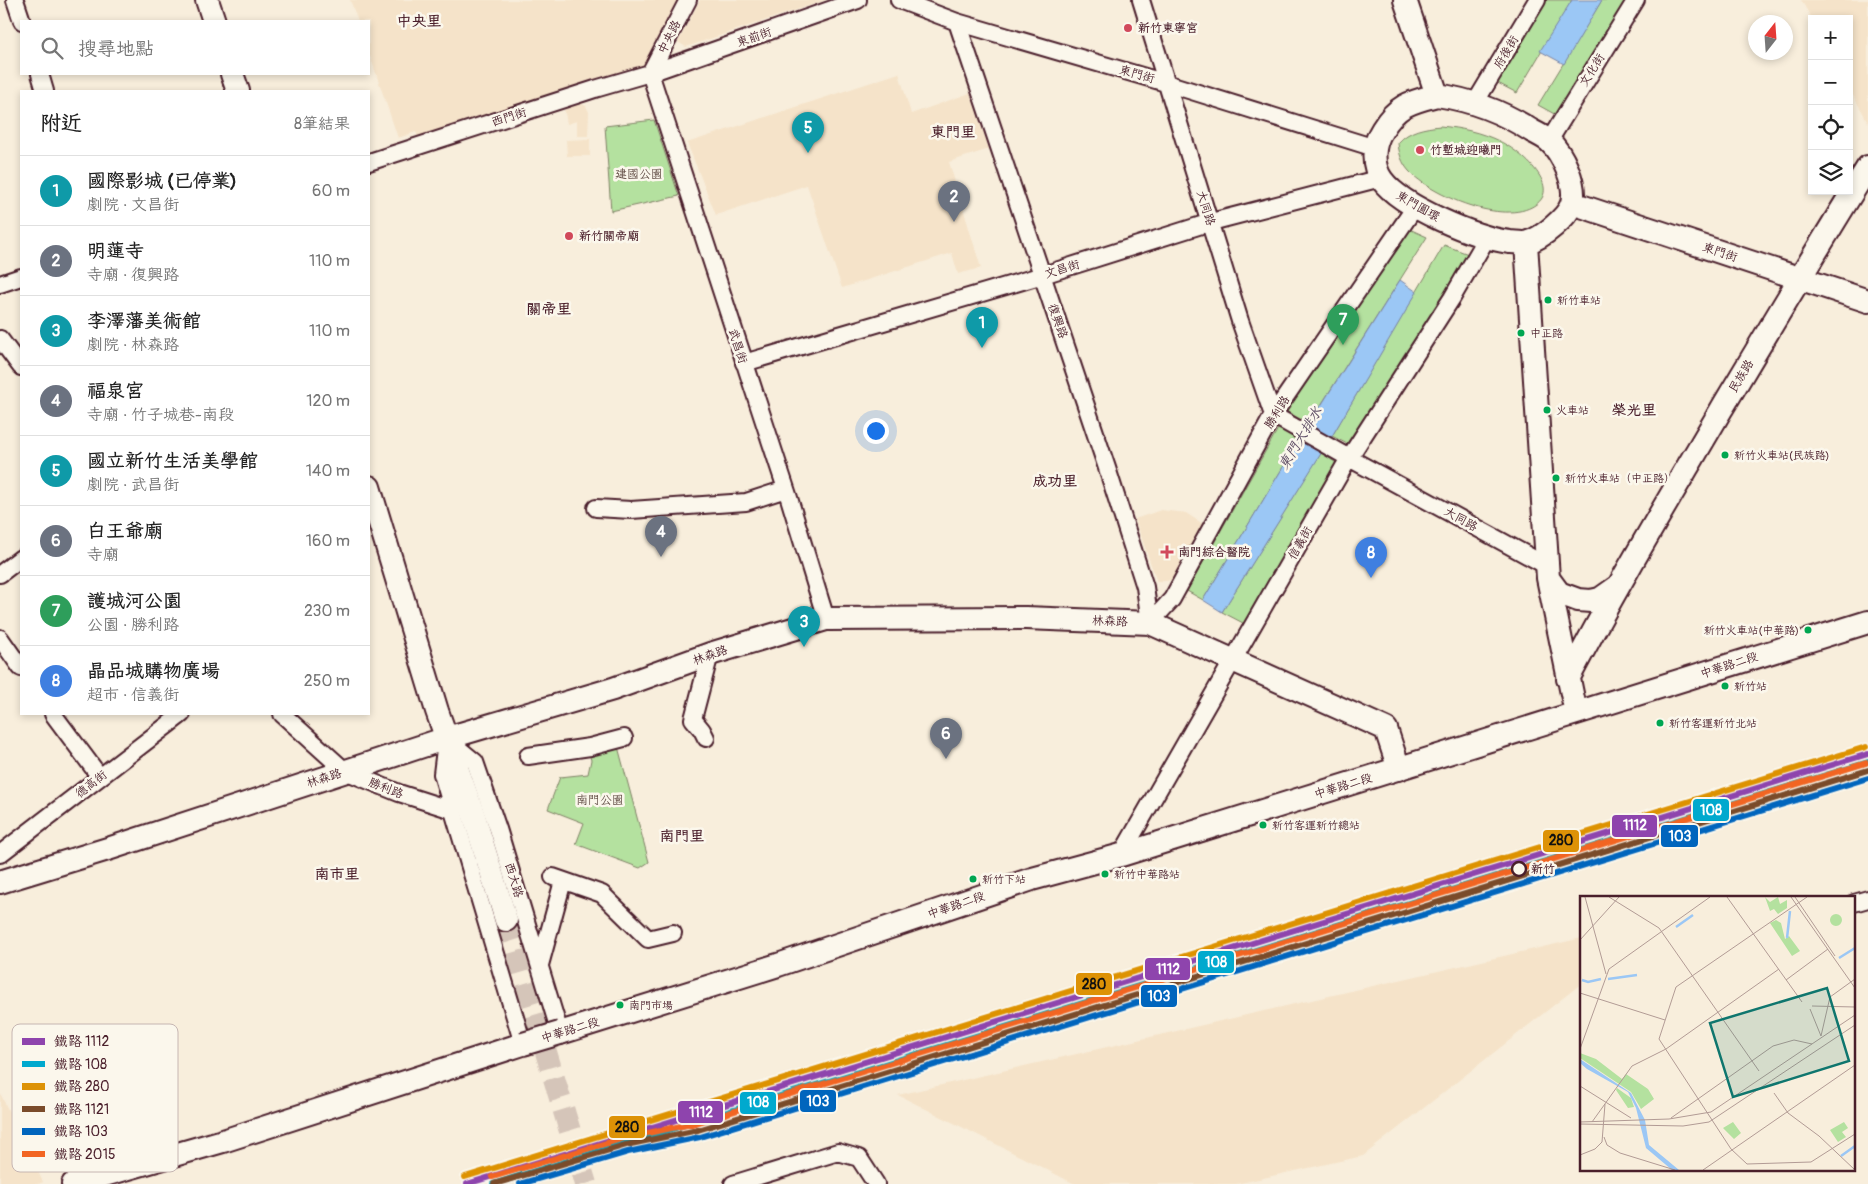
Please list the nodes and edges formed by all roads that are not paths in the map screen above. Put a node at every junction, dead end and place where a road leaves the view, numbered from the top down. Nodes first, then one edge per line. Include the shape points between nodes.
1 (15, 0) edge
2 (207, 0) edge
3 (688, 0) edge
4 (858, 0) edge
5 (899, 0) edge
6 (1140, 0) edge
7 (1405, 0) edge
8 (1537, 0) edge
9 (1636, 0) edge
10 (22, 20) edge
11 (214, 20) edge
12 (957, 22) junction
13 (650, 73) junction
14 (40, 75) edge
15 (232, 75) edge
16 (1166, 83) junction
17 (45, 90) edge
18 (238, 90) edge
19 (1437, 95) junction
20 (1475, 103) junction
21 (1549, 141) junction
22 (1374, 148) junction
23 (370, 162) edge
24 (1868, 167) edge
25 (1380, 178) junction
26 (1572, 203) junction
27 (1415, 207) junction
28 (1211, 222) junction
29 (1488, 236) junction
30 (1526, 243) junction
31 (1043, 275) junction
32 (20, 277) edge
33 (1799, 278) junction
34 (0, 284) edge
35 (1868, 301) edge
36 (0, 339) edge
37 (744, 363) junction
38 (20, 366) edge
39 (1273, 415) junction
40 (1349, 458) junction
41 (786, 489) junction
42 (370, 491) edge
43 (596, 508) dead end
44 (20, 559) edge
45 (1548, 572) junction
46 (0, 574) edge
47 (1618, 587) junction
48 (826, 619) junction
49 (1868, 622) edge
50 (1150, 623) junction
51 (0, 638) edge
52 (710, 654) junction
53 (1232, 660) junction
54 (20, 667) edge
55 (1568, 679) junction
56 (1576, 713) junction
57 (54, 715) edge
58 (181, 715) edge
59 (283, 715) edge
60 (447, 738) junction
61 (624, 738) dead end
62 (706, 738) dead end
63 (528, 756) dead end
64 (1399, 768) junction
65 (345, 771) junction
66 (100, 777) junction
67 (452, 810) junction
68 (0, 854) edge
69 (1122, 855) junction
70 (0, 882) edge
71 (506, 920) tunnel mouth
72 (673, 933) dead end
73 (540, 966) junction
74 (560, 1033) junction
75 (523, 1044) junction
76 (178, 1154) edge
77 (115, 1172) edge
78 (73, 1184) edge
79 (733, 1184) edge
80 (876, 1184) edge

1 - 10 street
2 - 11 street
3 - 13 street, 中央路
4 - 13 street, 東前街
5 - 12 street, 東門街
6 - 16 street, 大同路
7 - 19 street
8 - 20 street, 府後街
9 - 21 street, 文化街
12 - 16 street, 東門街
12 - 31 street, 復興路
13 - 23 street, 西門街
13 - 37 street, 武昌街
14 - 17 street
15 - 18 street
16 - 22 street, 東門街
16 - 28 street, 大同路
19 - 20 street
19 - 22 street via 1402,106 1390,117
20 - 21 street via 1520,123
21 - 26 street via 1568,171
22 - 25 street
24 - 33 street, 民族路
25 - 27 street, 東門圓環 via 1393,193
25 - 28 street, 文昌街
26 - 30 street via 1550,230
26 - 33 street, 東門街
27 - 29 street, 東門圓環 via 1448,223
27 - 39 street, 勝利路
28 - 31 street, 文昌街
28 - 39 street, 大同路 via 1240,321
29 - 30 street, 東門圓環
29 - 40 street, 信義街
30 - 45 street
31 - 37 street, 文昌街
31 - 50 street, 復興路 via 1145,587
32 - 34 street
33 - 35 street, 東門街
33 - 47 street, 民族路
36 - 38 street
37 - 41 street, 武昌街
39 - 40 street, 大同路
39 - 50 street, 勝利路 via 1172,599
40 - 45 street, 大同路
40 - 53 street, 信義街
41 - 43 street via 746,502 632,510
41 - 48 street, 武昌街
42 - 60 street, 西大路
44 - 46 street
45 - 47 street, 民族路 via 1559,592 1578,600 1600,599
45 - 55 street
47 - 55 street, 民族路
48 - 50 street, 林森路 via 1026,618
48 - 52 street, 林森路
49 - 56 street, 中華路二段
50 - 53 street, 林森路
51 - 54 street
52 - 60 street, 林森路 via 613,689
52 - 62 street via 693,719
53 - 64 street, 林森路 via 1386,729
53 - 69 street, 信義街
55 - 56 street
56 - 64 street, 中華路二段
57 - 66 street
58 - 66 street, 德高街
59 - 65 street, 勝利路
60 - 65 street, 林森路
60 - 67 street, 西大路 via 442,774
60 - 71 street, 西大路
60 - 73 street, 西大路 via 475,762
61 - 63 street via 590,747
64 - 69 street, 中華路二段
65 - 67 street, 勝利路
65 - 70 street, 林森路
66 - 68 street, 德高街
67 - 75 street, 西大路
69 - 74 street, 中華路二段 via 1032,879 778,966
72 - 73 street via 648,939 602,894 558,879
73 - 74 street, 西大路
74 - 75 street, 中華路二段, bridge
75 - 76 street, 中華路二段
77 - 78 street, 中華路二段
79 - 80 street via 838,1152 859,1158

